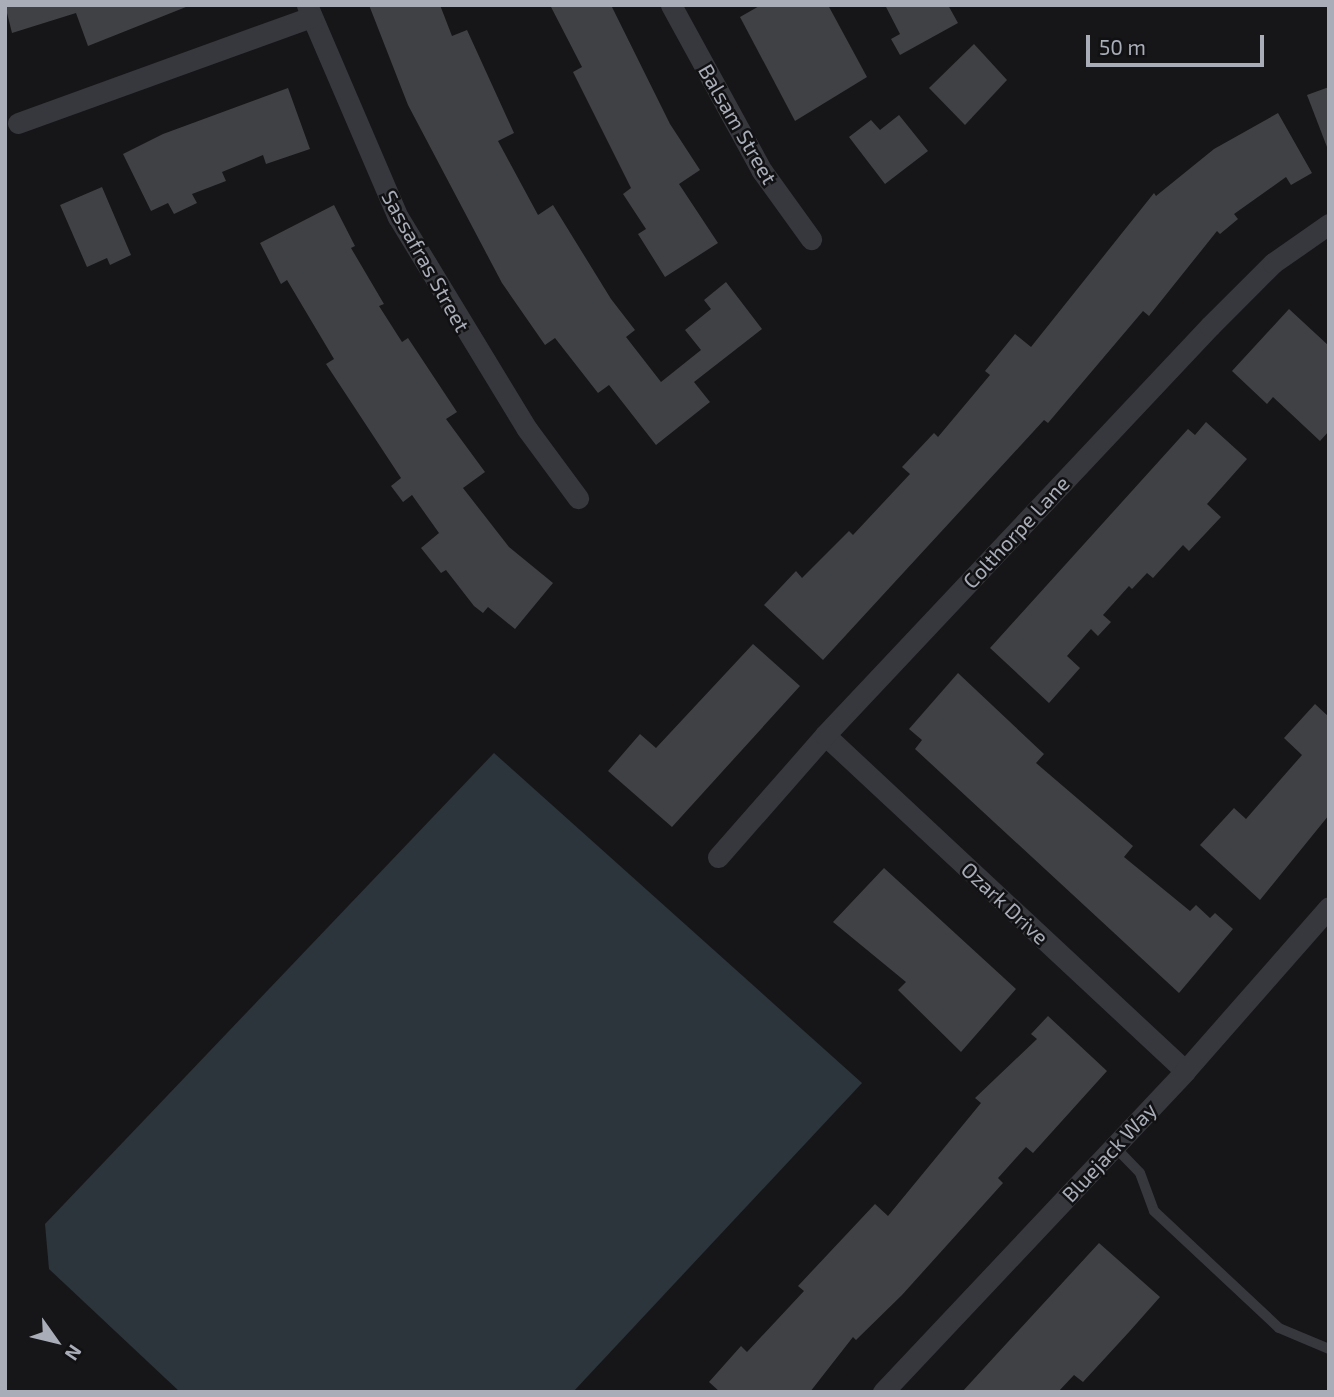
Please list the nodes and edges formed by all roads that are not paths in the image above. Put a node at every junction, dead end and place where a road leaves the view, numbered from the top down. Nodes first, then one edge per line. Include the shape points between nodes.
1 (671, 5) edge
2 (309, 11) edge
3 (18, 123) dead end
4 (1327, 230) edge
5 (811, 239) dead end
6 (578, 498) dead end
7 (825, 735) junction
8 (718, 857) dead end
9 (1329, 907) edge
10 (1185, 1071) junction
11 (1114, 1146) junction
12 (1329, 1349) edge
13 (883, 1392) edge

1 - 5 street, Balsam Street via 762,171
2 - 3 street
2 - 6 street, Sassafras Street via 398,217 520,418
4 - 7 street, Colthorpe Lane via 1273,262
7 - 8 street, Colthorpe Lane
7 - 10 street, Ozark Drive
9 - 10 street, Bluejack Way
10 - 11 street, Bluejack Way
11 - 12 lane via 1140,1173 1154,1212 1279,1328
11 - 13 street, Bluejack Way

